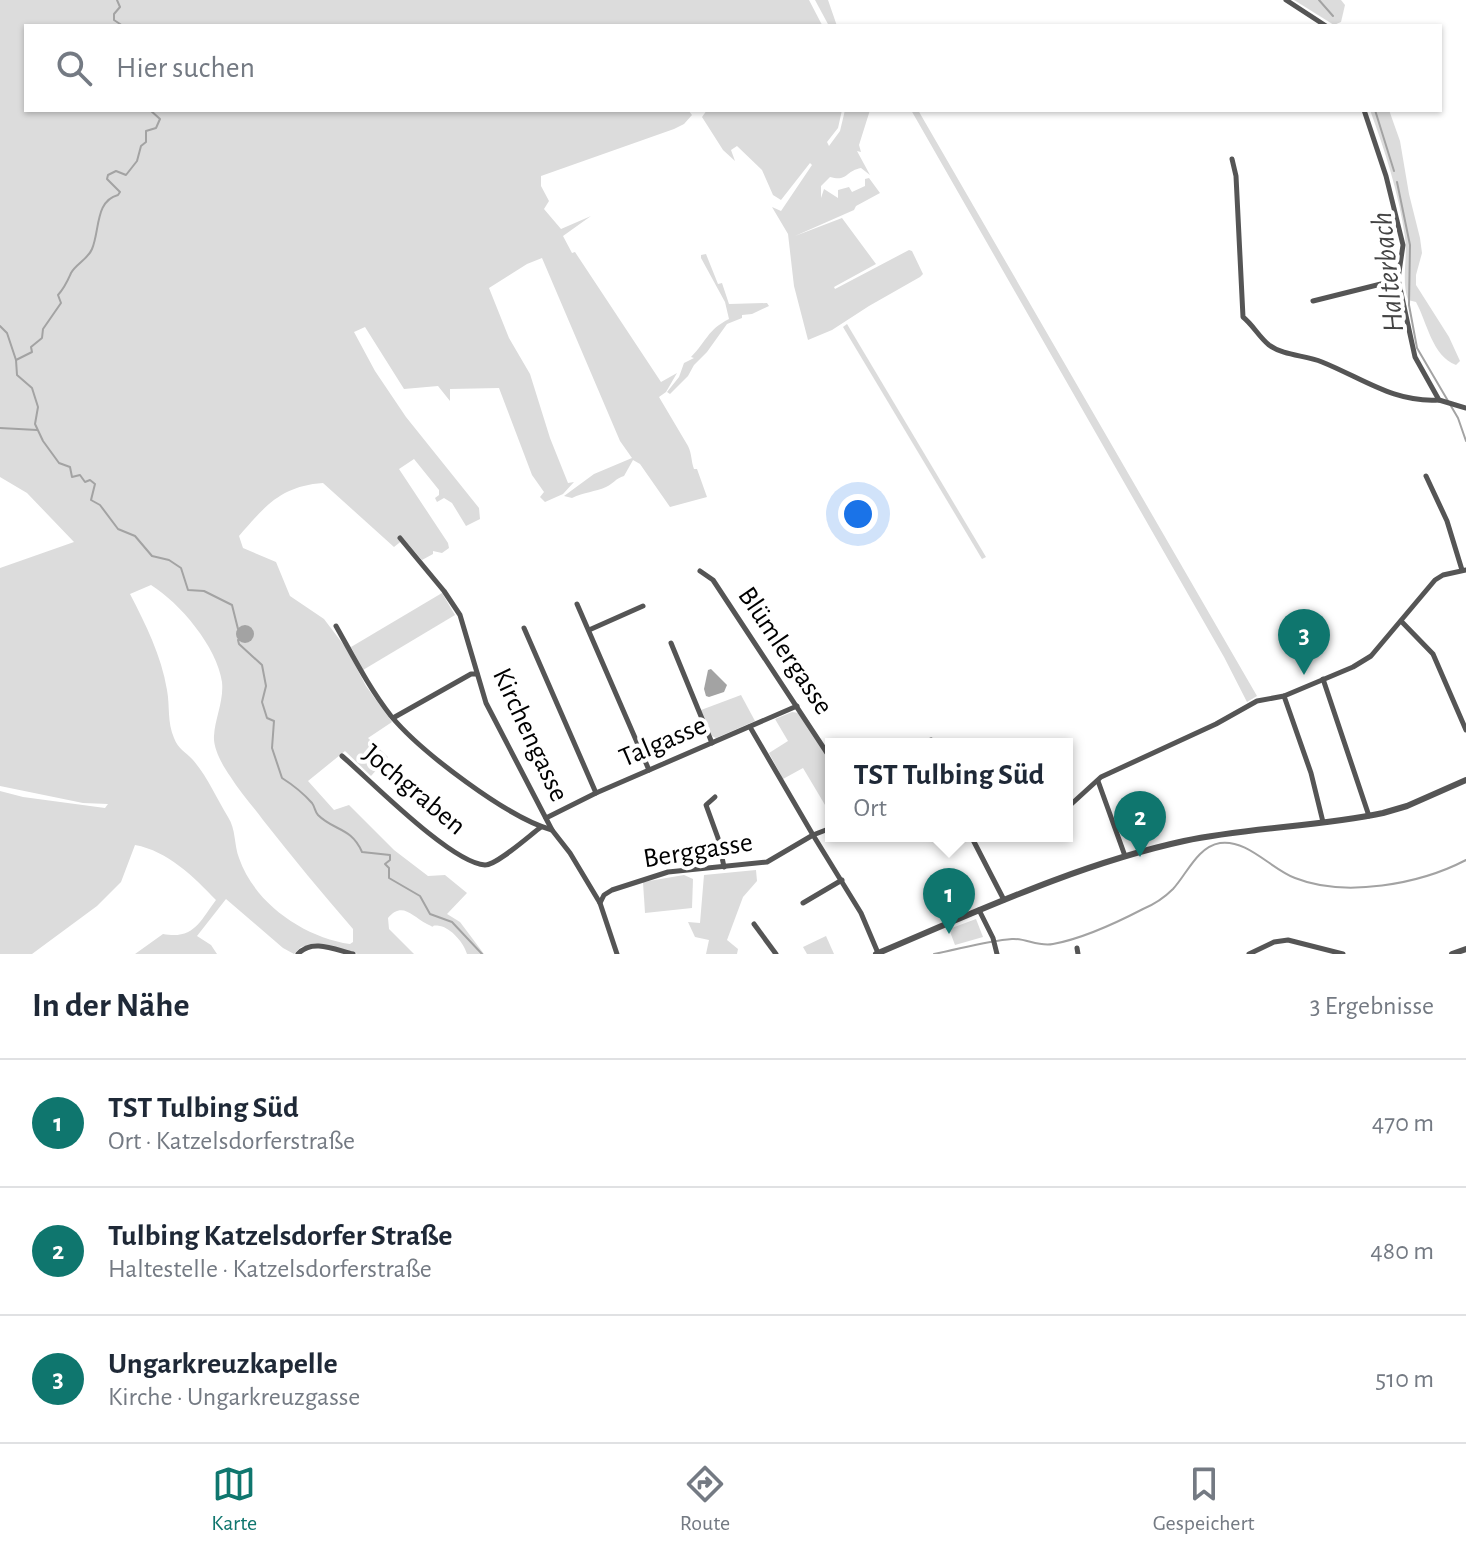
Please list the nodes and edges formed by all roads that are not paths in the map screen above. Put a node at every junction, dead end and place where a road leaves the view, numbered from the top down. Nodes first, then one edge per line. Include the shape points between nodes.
1 (1286, 0) edge
2 (1313, 16) junction
3 (1308, 24) edge
4 (1323, 24) edge
5 (1365, 112) edge
6 (1232, 159) dead end
7 (1398, 279) junction
8 (1313, 301) dead end
9 (1441, 401) junction
10 (1466, 408) edge
11 (1426, 476) dead end
12 (400, 538) dead end
13 (1464, 570) edge
14 (700, 571) dead end
15 (577, 604) dead end
16 (643, 606) dead end
17 (1401, 621) junction
18 (336, 626) dead end
19 (524, 628) dead end
20 (589, 630) junction
21 (671, 643) dead end
22 (477, 674) junction
23 (1323, 679) junction
24 (1284, 696) junction
25 (797, 706) junction
26 (393, 718) junction
27 (750, 727) junction
28 (1466, 730) edge
29 (712, 743) junction
30 (825, 750) edge
31 (342, 756) dead end
32 (649, 770) junction
33 (1466, 780) edge
34 (1098, 781) junction
35 (596, 793) junction
36 (715, 797) dead end
37 (1073, 803) edge
38 (1369, 816) junction
39 (546, 818) junction
40 (1323, 822) junction
41 (541, 827) junction
42 (552, 830) junction
43 (825, 830) edge
44 (813, 835) junction
45 (974, 842) edge
46 (1125, 856) junction
47 (724, 867) junction
48 (842, 880) junction
49 (1004, 900) junction
50 (600, 903) junction
51 (803, 903) dead end
52 (979, 910) junction
53 (754, 924) dead end
54 (1466, 949) edge
55 (996, 952) edge
56 (877, 953) edge
57 (298, 954) edge
58 (353, 954) edge
59 (617, 954) edge
60 (776, 954) edge
61 (1249, 954) edge
62 (1343, 954) edge
63 (1452, 954) edge

1 - 2 street
2 - 3 street
2 - 4 street
5 - 7 street via 1403,245
6 - 9 street via 1243,317 1280,350 1321,361 1405,399
7 - 8 street
7 - 9 street via 1415,357
9 - 10 street
11 - 13 street
12 - 22 street, Kirchengasse via 460,615
13 - 17 street via 1435,580
14 - 25 street, Blümlergasse via 713,580
15 - 20 street
16 - 20 street
17 - 23 street via 1371,656
17 - 28 street via 1433,654
18 - 26 street
19 - 35 street
20 - 32 street
21 - 29 street
22 - 26 street
22 - 39 street, Kirchengasse via 486,703
23 - 24 street
23 - 38 street
24 - 34 street via 1257,701
24 - 40 street
25 - 27 street, Talgasse
25 - 30 street, Blümlergasse
26 - 41 street via 508,812
27 - 29 street, Talgasse
27 - 44 street
29 - 32 street, Talgasse
31 - 41 street, Jochgraben via 445,847 483,865
32 - 35 street, Talgasse
33 - 38 street
34 - 37 street
34 - 46 street
35 - 39 street, Talgasse
36 - 47 street via 706,805
38 - 40 street
39 - 42 street, Kirchengasse
40 - 46 street via 1186,841
41 - 42 street
42 - 50 street, Kirchengasse
43 - 44 street
44 - 47 street, Berggasse via 767,862
44 - 48 street
45 - 49 street
46 - 49 street
47 - 50 street, Berggasse via 639,880 612,890
48 - 51 street
48 - 56 street
49 - 52 street
50 - 59 street, Kirchengasse
52 - 55 street
52 - 56 street
53 - 60 street
54 - 63 street
57 - 58 street via 314,945
61 - 62 street via 1288,940

